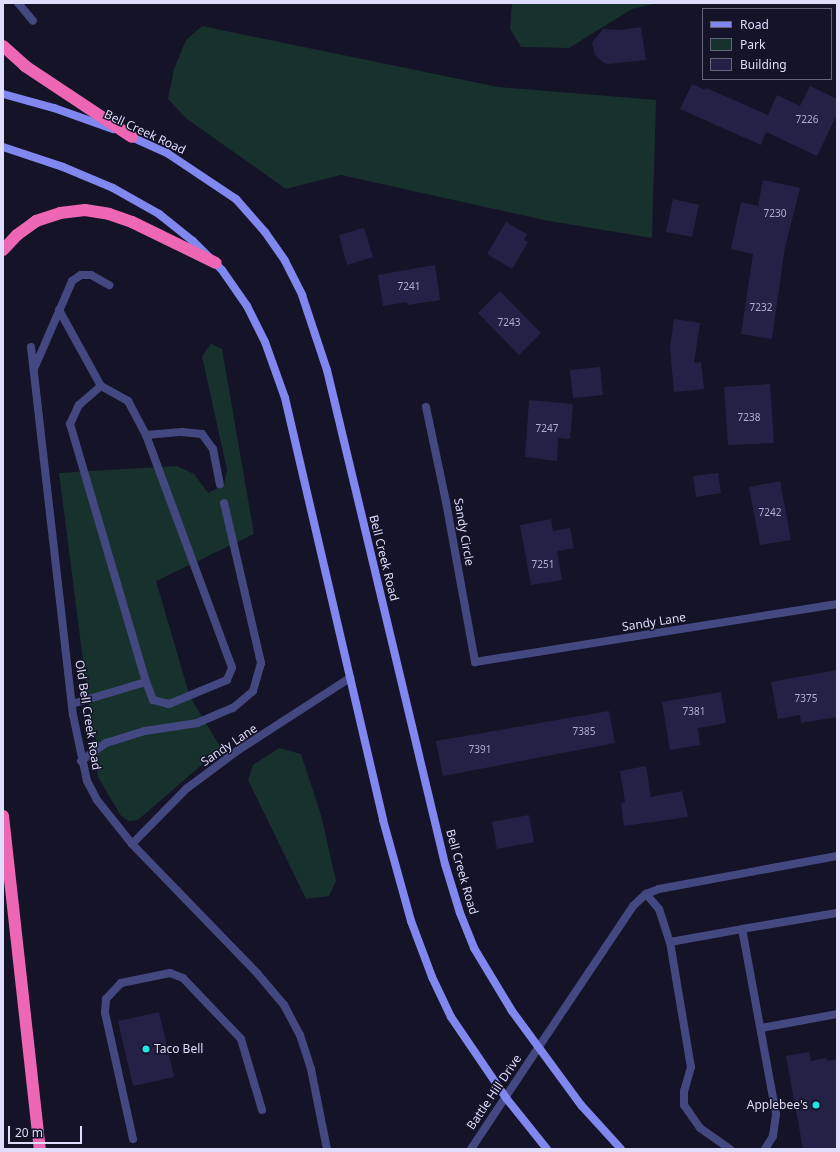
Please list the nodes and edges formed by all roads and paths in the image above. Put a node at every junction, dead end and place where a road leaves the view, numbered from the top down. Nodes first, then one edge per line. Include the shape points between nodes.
1 (18, 3) edge
2 (33, 21) dead end
3 (3, 46) edge
4 (3, 94) edge
5 (132, 136) junction
6 (3, 147) edge
7 (3, 250) edge
8 (216, 263) junction
9 (108, 285) dead end
10 (59, 310) junction
11 (31, 347) dead end
12 (34, 369) junction
13 (101, 386) junction
14 (426, 407) dead end
15 (146, 434) junction
16 (220, 484) dead end
17 (224, 503) dead end
18 (837, 604) edge
19 (475, 662) joint
20 (350, 678) junction
21 (146, 682) junction
22 (72, 704) junction
23 (81, 761) junction
24 (3, 816) edge
25 (132, 844) junction
26 (837, 856) edge
27 (646, 894) junction
28 (837, 912) edge
29 (742, 929) junction
30 (670, 942) junction
31 (837, 1014) edge
32 (761, 1028) junction
33 (538, 1048) junction
34 (506, 1098) junction
35 (262, 1110) dead end
36 (133, 1139) dead end
37 (40, 1149) edge
38 (327, 1149) edge
39 (471, 1149) edge
40 (547, 1149) edge
41 (621, 1149) edge
42 (730, 1149) edge
43 (765, 1149) edge

1 - 2 street
3 - 5 highway via 25,66
4 - 5 main road, Bell Creek Road via 90,120
5 - 33 main road, Bell Creek Road via 168,153 236,199 265,232 284,260 302,295 327,370 460,913 474,948 492,981
6 - 8 main road via 63,167 113,188 159,214
7 - 8 highway via 17,235 36,221 60,213 85,210 109,214 132,222
8 - 20 main road via 247,306 274,365
9 - 10 street via 91,275 81,275 72,281
10 - 12 street
10 - 13 street
11 - 12 street, Old Bell Creek Road
12 - 22 street, Old Bell Creek Road
13 - 15 street via 128,401
13 - 21 street via 80,405 70,424
14 - 19 street, Sandy Circle
15 - 16 street via 202,434 213,449
15 - 21 street via 232,668 227,680 169,704 153,700
17 - 23 street via 261,663 253,691 233,708 212,717 197,723 146,731 106,743
18 - 19 street, Sandy Lane
20 - 25 street, Sandy Lane via 238,751 193,784
20 - 34 main road via 396,871 429,970 451,1017
21 - 22 street
22 - 23 street, Old Bell Creek Road
23 - 25 street, Old Bell Creek Road via 97,800
24 - 37 highway
25 - 38 street, Old Bell Creek Road via 257,973 284,1006 300,1035
26 - 27 street via 659,889
27 - 30 street via 659,909
27 - 33 street, Battle Hill Drive via 633,906
28 - 29 street
29 - 30 street
29 - 32 street
30 - 42 street via 691,1067 684,1091 684,1105 700,1128
31 - 32 street
32 - 43 street via 776,1114 773,1136
33 - 34 street, Battle Hill Drive
33 - 41 main road, Bell Creek Road via 581,1105
34 - 39 street, Battle Hill Drive
34 - 40 main road
35 - 36 street via 241,1039 184,978 170,973 121,983 106,999 105,1013

